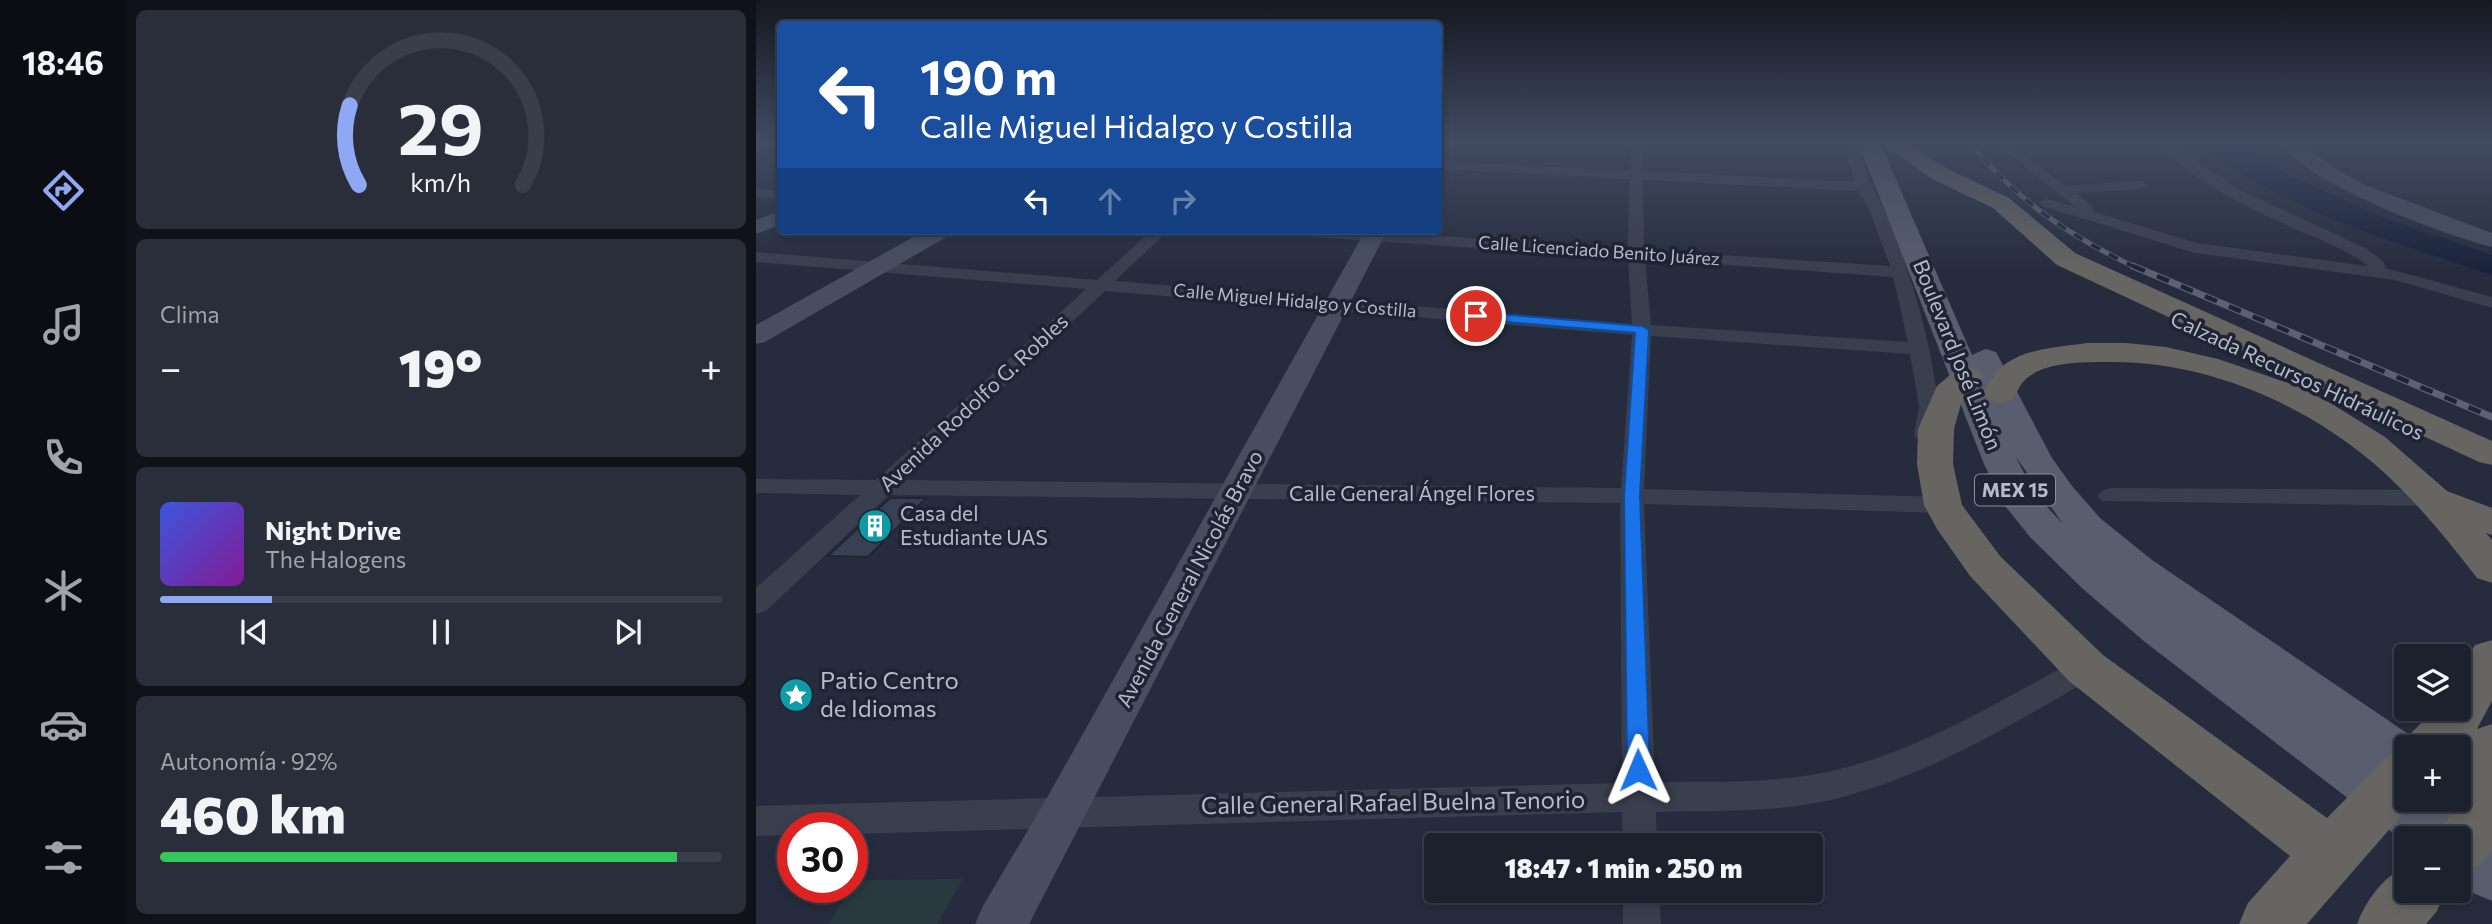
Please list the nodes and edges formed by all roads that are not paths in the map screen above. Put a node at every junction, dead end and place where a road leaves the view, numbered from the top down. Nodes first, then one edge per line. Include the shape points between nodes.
1 (1636, 185) edge
2 (1830, 185) edge
3 (1887, 185) edge
4 (1896, 185) edge
5 (1963, 185) edge
6 (2057, 185) edge
7 (2139, 185) edge
8 (2223, 185) edge
9 (2355, 185) edge
10 (1863, 187) joint
11 (2063, 190) junction
12 (756, 193) edge
13 (777, 195) edge
14 (2047, 203) dead end
15 (2095, 216) junction
16 (777, 218) edge
17 (756, 228) edge
18 (933, 235) edge
19 (1156, 235) edge
20 (1373, 235) edge
21 (1400, 235) edge
22 (2492, 240) edge
23 (1636, 253) junction
24 (756, 257) edge
25 (2066, 259) junction
26 (876, 267) junction
27 (1900, 272) junction
28 (2378, 272) junction
29 (2097, 281) junction
30 (1102, 285) junction
31 (2492, 303) edge
32 (1338, 304) junction
33 (1642, 330) junction
34 (756, 335) edge
35 (2172, 347) junction
36 (1919, 349) junction
37 (1983, 385) junction
38 (2492, 454) edge
39 (2492, 465) edge
40 (756, 485) edge
41 (881, 488) junction
42 (1236, 492) junction
43 (1632, 496) junction
44 (2110, 496) dead end
45 (2429, 498) junction
46 (1942, 501) junction
47 (2492, 522) edge
48 (2492, 568) edge
49 (756, 604) edge
50 (2492, 658) edge
51 (2086, 668) junction
52 (2439, 735) edge
53 (2394, 747) edge
54 (2394, 778) edge
55 (1639, 797) junction
56 (1065, 811) junction
57 (2474, 820) edge
58 (756, 821) edge
59 (1640, 833) edge
60 (2330, 853) junction
61 (1641, 903) edge
62 (2405, 903) edge
63 (2433, 903) edge
64 (1001, 924) edge
65 (1642, 924) edge
66 (2269, 924) edge
67 (2387, 924) edge
68 (2421, 924) edge

1 - 23 street
2 - 10 street
3 - 37 main road, Boulevard José Limón / MEX 15
4 - 37 main road, Boulevard José Limón / MEX 15 via 1945,267
5 - 25 highway, Calzada Recursos Hidráulicos via 2001,203
6 - 11 street
7 - 11 street
8 - 28 street via 2359,251 2372,260
9 - 22 main road
10 - 27 street, Boulevard José Limón
11 - 15 street
12 - 13 street
14 - 15 street
15 - 28 street via 2195,248
16 - 17 main road
18 - 26 main road
19 - 30 street, Avenida Rodolfo G. Robles
20 - 32 main road, Avenida General Nicolás Bravo
21 - 23 street, Calle Licenciado Benito Juárez
23 - 27 street, Calle Licenciado Benito Juárez
23 - 33 street
24 - 26 street, Calle Miguel Hidalgo y Costilla
25 - 29 highway, Calzada Recursos Hidráulicos
25 - 38 highway, Calzada Recursos Hidráulicos
26 - 30 street, Calle Miguel Hidalgo y Costilla
26 - 34 main road
27 - 36 street, Boulevard José Limón
28 - 31 street
29 - 35 highway
29 - 39 highway, Calzada Recursos Hidráulicos
30 - 32 street, Calle Miguel Hidalgo y Costilla
30 - 41 street, Avenida Rodolfo G. Robles
32 - 33 street, Calle Miguel Hidalgo y Costilla
32 - 42 main road, Avenida General Nicolás Bravo
33 - 36 street, Calle Miguel Hidalgo y Costilla
33 - 43 street
35 - 37 highway via 2069,354
35 - 45 highway via 2194,363 2285,393 2354,431
36 - 46 street, Boulevard José Limón via 1928,407 1920,464
37 - 46 highway via 1949,393 1936,429 1935,464
37 - 53 main road, Boulevard José Limón / MEX 15 via 2074,513 2132,565
37 - 57 main road, Boulevard José Limón / MEX 15 via 2001,464 2018,498 2097,579 2301,736
40 - 41 street, Calle General Ángel Flores
41 - 42 street, Calle General Ángel Flores
41 - 49 street, Avenida Rodolfo G. Robles
42 - 43 street, Calle General Ángel Flores
42 - 56 main road, Avenida General Nicolás Bravo
43 - 46 street, Calle General Ángel Flores
43 - 55 street
44 - 45 street
45 - 47 highway
45 - 48 highway
46 - 51 highway via 1985,566
50 - 52 highway via 2455,722
51 - 55 street, Calle General Rafael Buelna Tenorio via 1971,732 1874,774 1824,787 1760,794
51 - 60 highway
54 - 60 highway
55 - 56 street, Calle General Rafael Buelna Tenorio
55 - 59 street
56 - 58 street, Calle General Rafael Buelna Tenorio
56 - 64 main road, Avenida General Nicolás Bravo
60 - 66 highway
61 - 65 street
62 - 67 highway
63 - 68 highway

